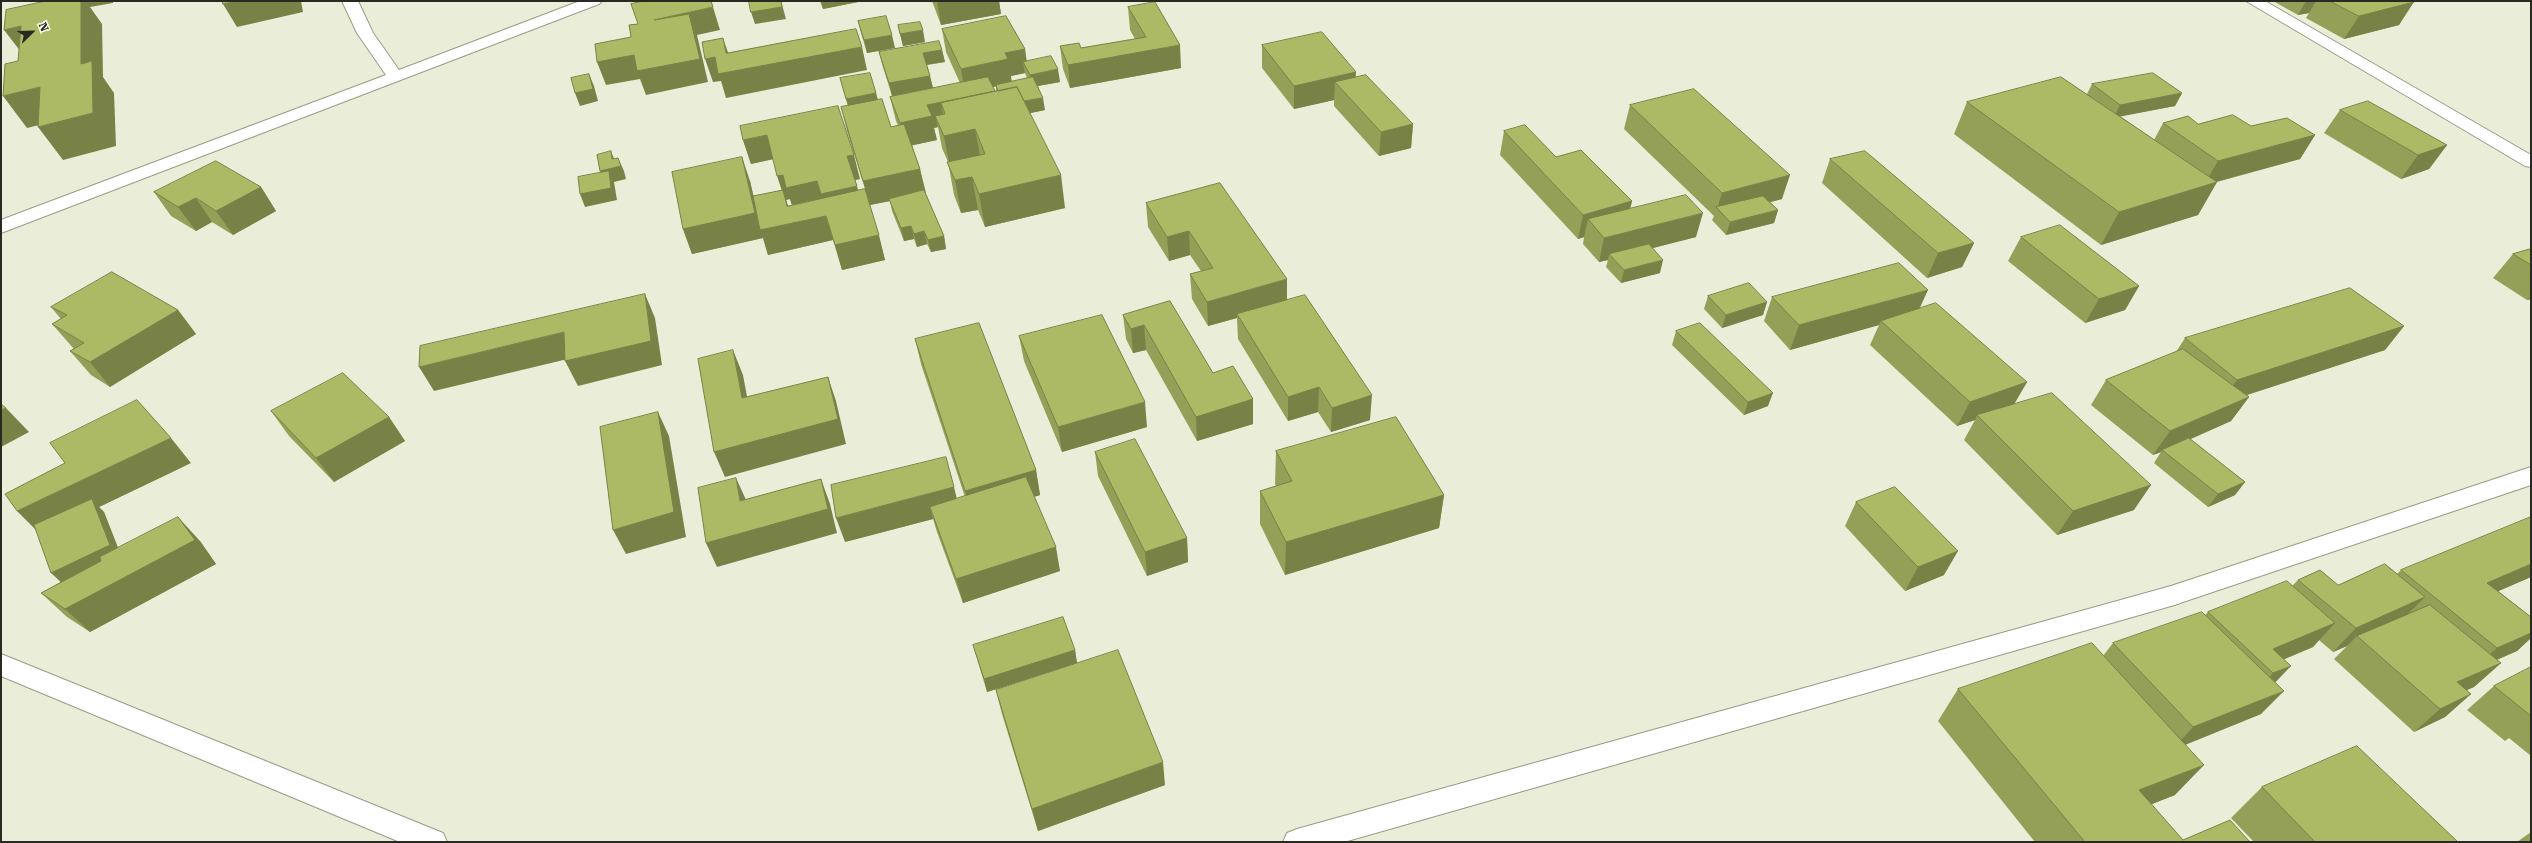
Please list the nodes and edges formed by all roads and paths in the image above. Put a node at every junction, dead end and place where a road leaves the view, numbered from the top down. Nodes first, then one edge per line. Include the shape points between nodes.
1 (350, 1) edge
2 (594, 1) edge
3 (2254, 1) edge
4 (395, 76) junction
5 (2531, 162) edge
6 (1, 226) edge
7 (2531, 476) edge
8 (1, 665) edge
9 (433, 842) edge
10 (1297, 842) edge

1 - 4 street via 365,33
2 - 4 street
3 - 5 street
4 - 6 street
7 - 10 street via 2171,596
8 - 9 street

